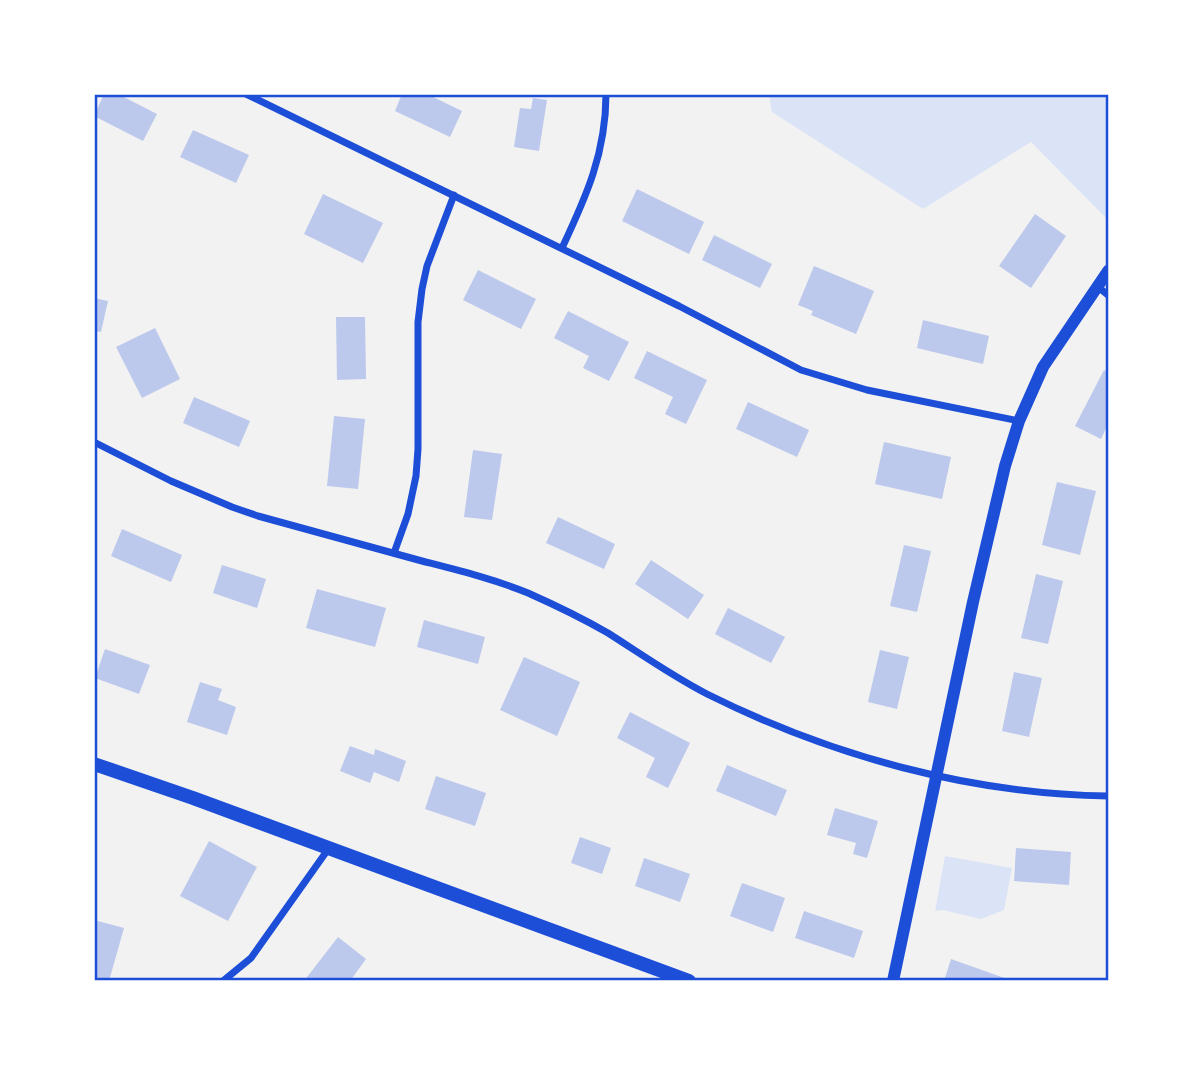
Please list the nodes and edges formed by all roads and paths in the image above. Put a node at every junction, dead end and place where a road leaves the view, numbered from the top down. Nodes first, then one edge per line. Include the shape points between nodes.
1 (246, 94) edge
2 (606, 94) edge
3 (454, 195) junction
4 (562, 248) junction
5 (1108, 271) edge
6 (1103, 291) edge
7 (1019, 421) junction
8 (94, 442) edge
9 (394, 553) junction
10 (94, 764) edge
11 (936, 775) junction
12 (1108, 796) edge
13 (329, 848) junction
14 (223, 981) edge
15 (688, 981) edge
16 (893, 981) edge

1 - 3 street
2 - 4 street via 593,176
3 - 4 street
3 - 9 street via 422,289 416,475
4 - 7 street via 801,370 867,390
5 - 6 street
6 - 7 street via 1043,367
7 - 11 street
8 - 9 street via 232,507
9 - 11 street via 479,576 568,611 650,662 765,721 827,745
10 - 13 main road
11 - 12 street via 1042,793
11 - 16 street
13 - 14 street via 251,958
13 - 15 main road

